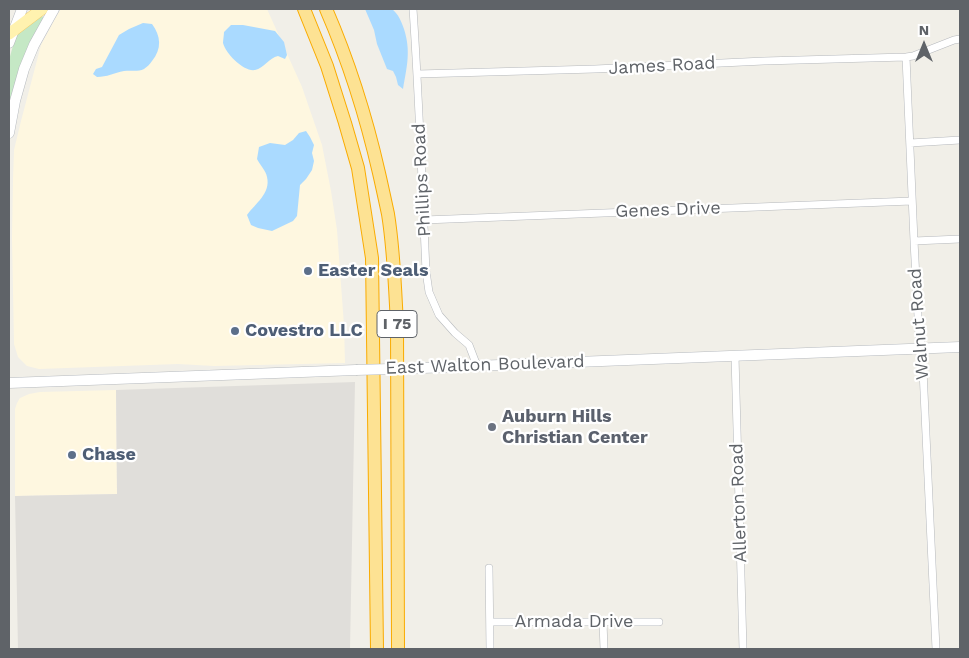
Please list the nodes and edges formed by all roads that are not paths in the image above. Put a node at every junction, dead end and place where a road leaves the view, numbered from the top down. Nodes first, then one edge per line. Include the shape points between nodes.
1 (22, 9) edge
2 (42, 9) edge
3 (54, 9) edge
4 (304, 9) edge
5 (326, 9) edge
6 (413, 9) edge
7 (11, 32) edge
8 (960, 39) edge
9 (9, 43) edge
10 (906, 57) junction
11 (418, 74) junction
12 (9, 133) edge
13 (960, 140) edge
14 (910, 143) junction
15 (912, 201) junction
16 (424, 220) junction
17 (960, 239) edge
18 (914, 241) junction
19 (960, 347) edge
20 (922, 349) junction
21 (735, 356) junction
22 (477, 366) junction
23 (9, 383) edge
24 (489, 568) dead end
25 (490, 622) junction
26 (603, 622) junction
27 (659, 622) dead end
28 (377, 649) edge
29 (398, 649) edge
30 (490, 649) edge
31 (604, 649) edge
32 (743, 649) edge
33 (936, 649) edge

1 - 7 main road
2 - 7 main road
3 - 12 main road via 24,69
4 - 28 highway, I 75 via 327,66 358,168 372,258
5 - 29 highway, I 75 via 348,64 374,150 388,214 395,274
6 - 11 street, Phillips Road
7 - 9 main road
8 - 10 street
10 - 11 street, James Road
10 - 14 street, Walnut Road
11 - 16 street, Phillips Road
13 - 14 street
14 - 15 street, Walnut Road
15 - 16 street, Genes Drive
15 - 18 street, Walnut Road
16 - 22 street, Phillips Road via 429,292 439,315 469,345
17 - 18 street
18 - 20 street, Walnut Road
19 - 20 main road, East Walton Boulevard
20 - 21 main road, East Walton Boulevard
20 - 33 street, Walnut Road
21 - 22 main road, East Walton Boulevard
21 - 32 street, Allerton Road
22 - 23 main road, East Walton Boulevard, bridge
24 - 25 street
25 - 26 street, Armada Drive
25 - 30 street
26 - 27 street, Armada Drive
26 - 31 street

